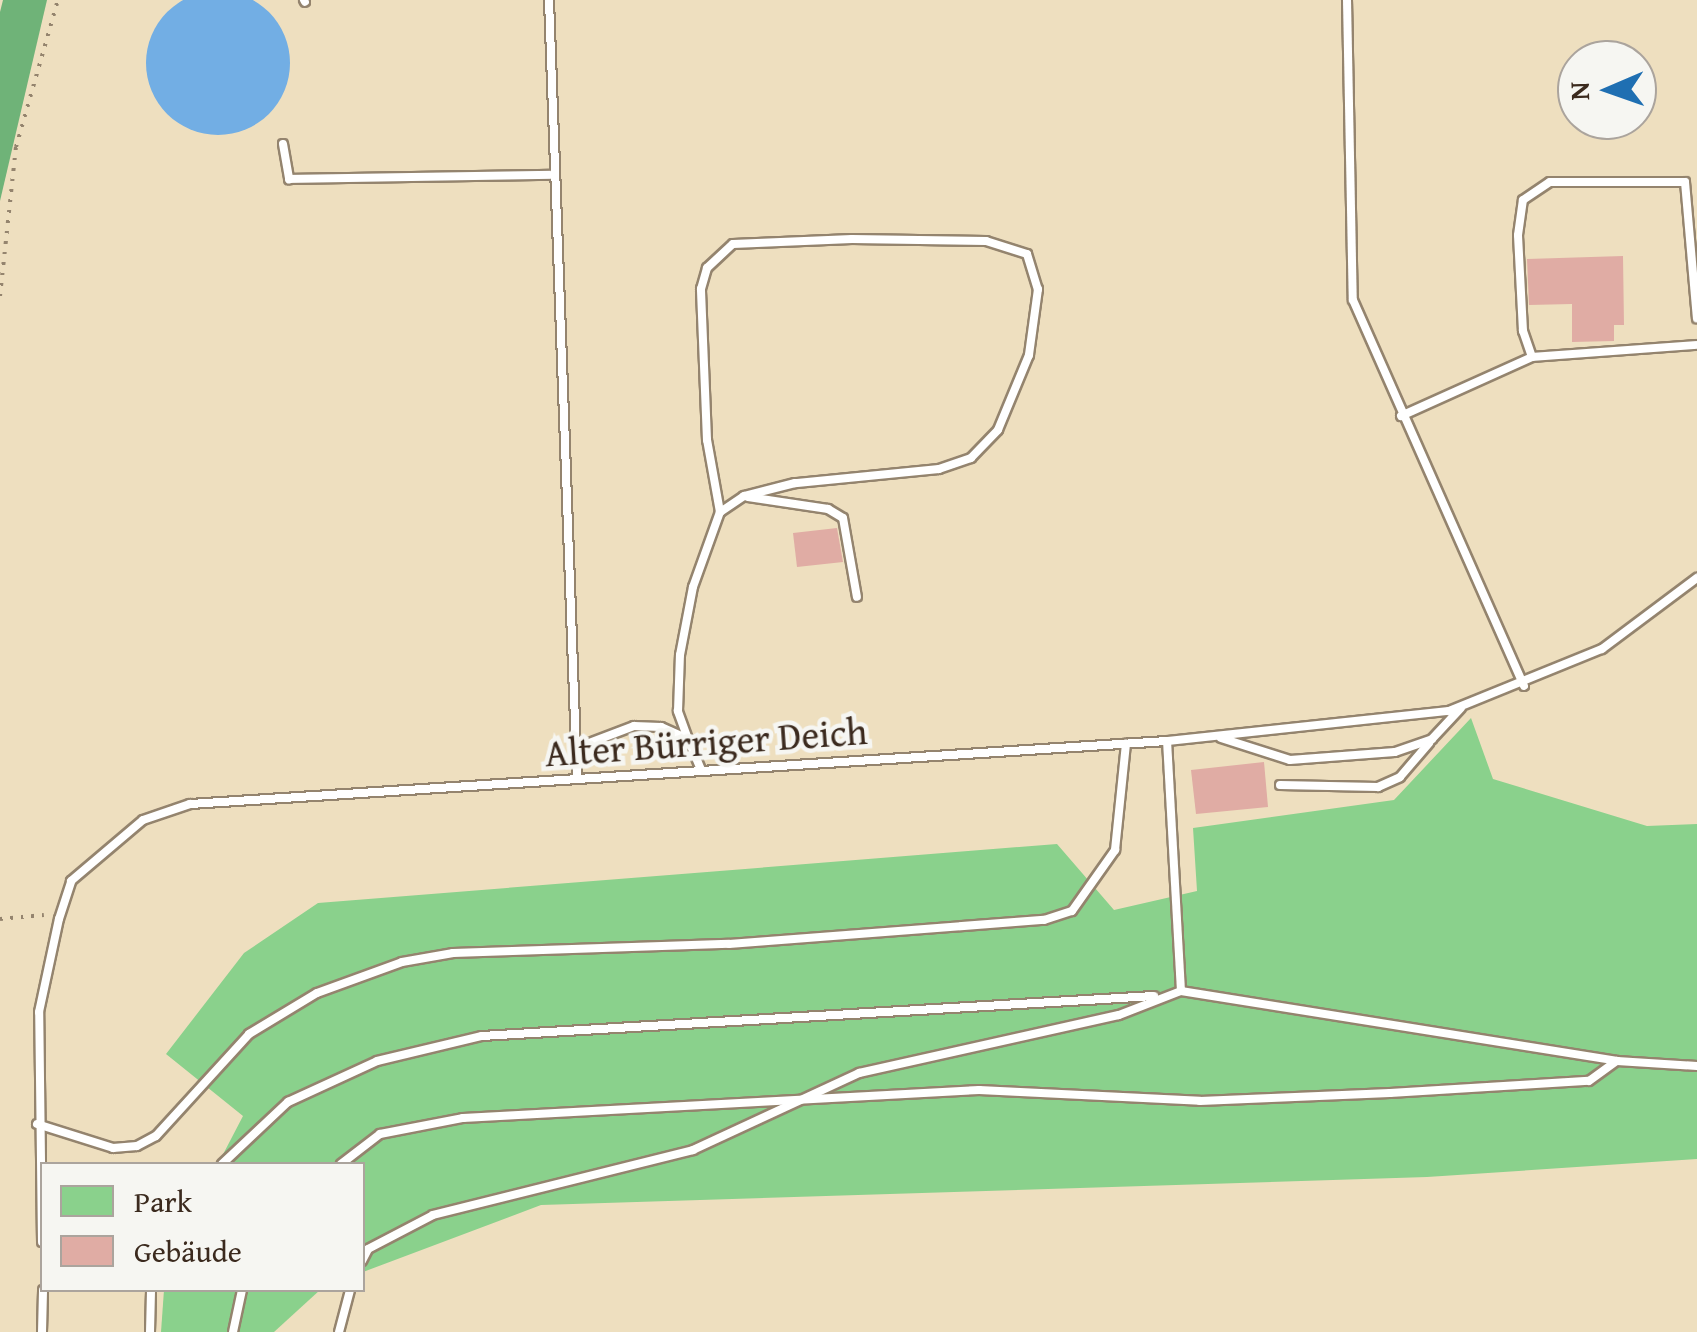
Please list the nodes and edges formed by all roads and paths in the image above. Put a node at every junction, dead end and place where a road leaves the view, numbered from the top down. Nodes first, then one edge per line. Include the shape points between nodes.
1 (58, 0) edge
2 (549, 0) edge
3 (1347, 0) edge
4 (283, 144) dead end
5 (550, 175) junction
6 (0, 296) edge
7 (1697, 318) edge
8 (1697, 345) edge
9 (1532, 357) junction
10 (1400, 416) junction
11 (744, 496) junction
12 (720, 512) junction
13 (1697, 578) edge
14 (858, 597) dead end
15 (1524, 686) junction
16 (1462, 706) junction
17 (1216, 737) junction
18 (688, 739) junction
19 (1432, 740) junction
20 (1167, 742) junction
21 (1126, 744) junction
22 (576, 748) junction
23 (700, 769) junction
24 (577, 776) junction
25 (1280, 785) dead end
26 (39, 914) dead end
27 (1, 915) edge
28 (1181, 990) junction
29 (1161, 996) junction
30 (1617, 1061) junction
31 (1697, 1066) edge
32 (803, 1102) junction
33 (37, 1124) junction
34 (224, 1162) edge
35 (344, 1162) edge
36 (40, 1195) edge
37 (365, 1255) edge
38 (43, 1292) edge
39 (151, 1292) edge
40 (242, 1292) edge
41 (349, 1292) edge
42 (42, 1332) edge
43 (150, 1332) edge
44 (232, 1332) edge
45 (338, 1332) edge

1 - 6 path via 16,147
2 - 5 lane
3 - 10 lane via 1353,300
4 - 5 lane via 289,180
5 - 22 lane
7 - 9 lane via 1685,182 1550,182 1523,200 1518,235
8 - 9 lane
9 - 10 lane
10 - 15 lane
11 - 12 lane
11 - 12 lane via 795,484 939,470 971,458 998,430 1029,354 1038,289 1027,254 986,241 852,239 733,244 717,254 700,289 707,440
11 - 14 lane via 828,509 843,518
12 - 18 lane via 693,588 680,654 678,711
13 - 15 lane, Alter Bürriger Deich via 1602,649
15 - 16 lane, Alter Bürriger Deich
16 - 17 lane, Alter Bürriger Deich
16 - 19 lane
17 - 19 lane via 1310,762 1406,750
17 - 20 lane, Alter Bürriger Deich
18 - 22 lane via 634,726
18 - 23 lane
19 - 25 lane via 1418,761 1378,787
20 - 21 lane, Alter Bürriger Deich
20 - 28 lane
21 - 23 lane, Alter Bürriger Deich
21 - 33 lane via 1114,850 1072,911 1044,920 729,944 453,953 402,962 317,993 249,1034 156,1136 137,1146 113,1148
22 - 24 lane
23 - 24 lane, Alter Bürriger Deich
24 - 33 lane, Alter Bürriger Deich via 190,804 142,820 71,880 39,1012
26 - 27 path
28 - 29 lane
28 - 30 lane
29 - 32 lane via 1119,1015 860,1073
29 - 34 lane via 482,1036 377,1061 288,1102
30 - 31 lane
30 - 32 lane via 1589,1080 1371,1094 1200,1101 979,1090
32 - 35 lane via 463,1118 380,1134
32 - 37 lane via 693,1150 433,1216
33 - 36 lane, Alter Bürriger Deich
38 - 42 lane
39 - 43 lane
40 - 44 lane
41 - 45 lane

